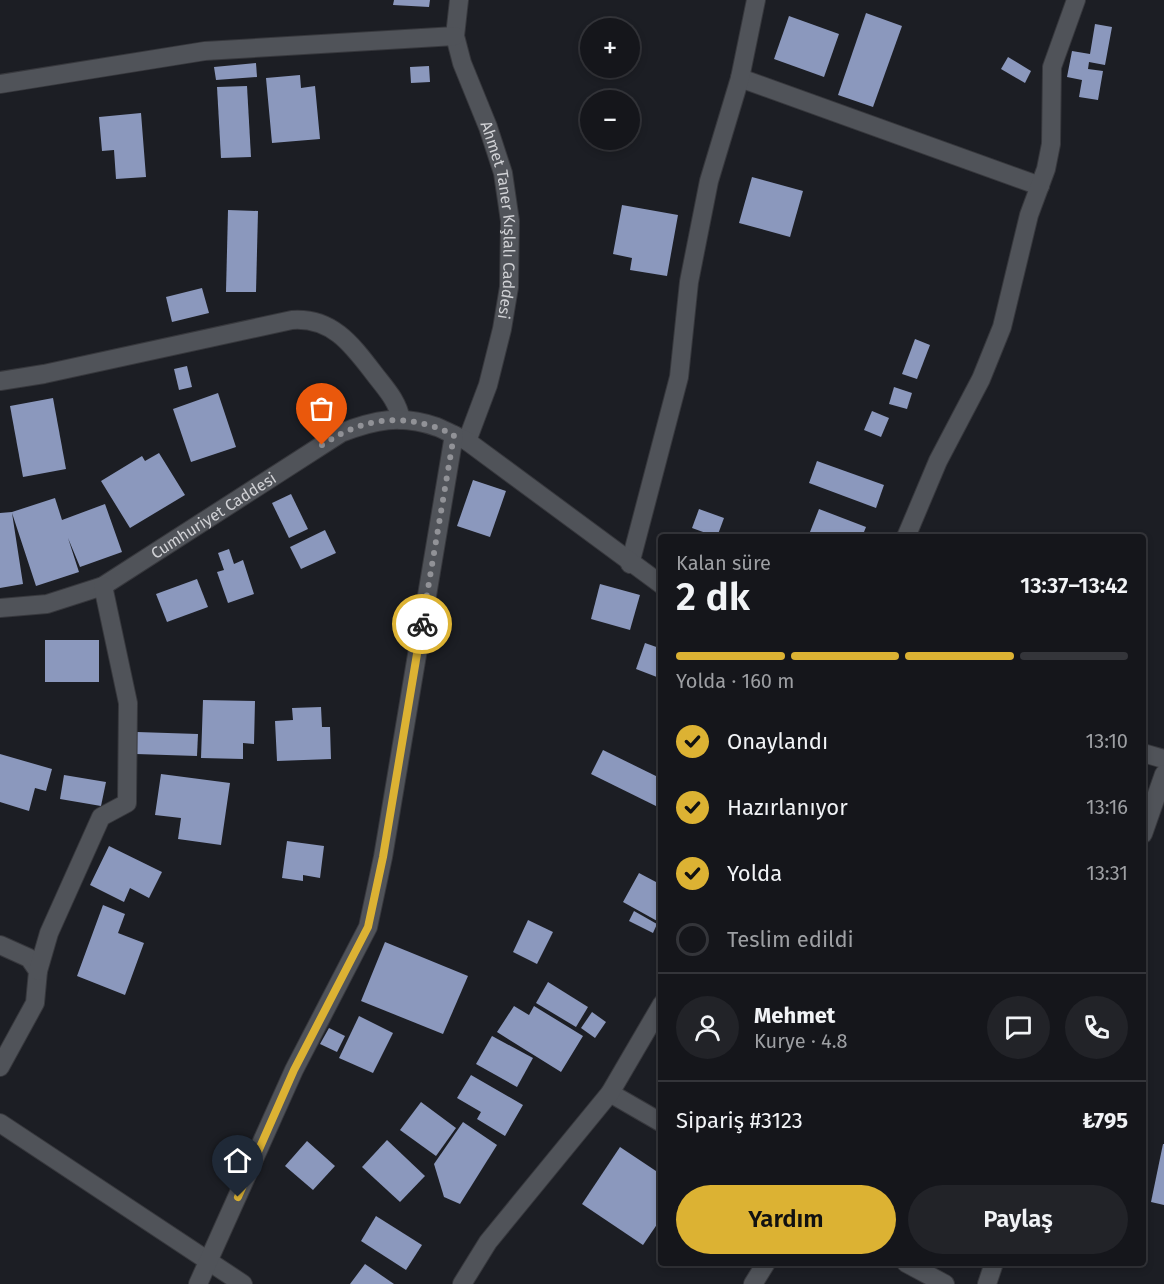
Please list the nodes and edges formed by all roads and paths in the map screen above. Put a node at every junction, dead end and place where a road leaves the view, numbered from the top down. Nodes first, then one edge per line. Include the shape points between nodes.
1 (459, 0) edge
2 (756, 0) edge
3 (1076, 0) edge
4 (455, 36) junction
5 (740, 78) junction
6 (0, 84) edge
7 (1040, 186) junction
8 (0, 381) edge
9 (400, 420) junction
10 (460, 438) junction
11 (907, 534) edge
12 (630, 564) junction
13 (658, 582) edge
14 (103, 585) junction
15 (0, 608) edge
16 (1146, 754) edge
17 (1164, 759) edge
18 (1164, 774) edge
19 (1146, 825) edge
20 (0, 945) edge
21 (38, 970) junction
22 (658, 1011) edge
23 (0, 1067) edge
24 (610, 1093) junction
25 (658, 1121) edge
26 (0, 1123) edge
27 (209, 1261) junction
28 (764, 1266) edge
29 (912, 1266) edge
30 (993, 1266) edge
31 (198, 1284) edge
32 (243, 1284) edge
33 (462, 1284) edge
34 (753, 1284) edge
35 (945, 1284) edge
36 (987, 1284) edge

1 - 4 street, Ahmet Taner Kışlalı Caddesi
2 - 5 street
3 - 7 street via 1052,67 1052,144
4 - 6 street via 205,51
4 - 10 street, Ahmet Taner Kışlalı Caddesi via 503,173 510,221 509,287 502,329 488,385
5 - 7 street
5 - 12 street via 710,181 689,282 679,377
7 - 11 street via 1029,215 1002,327
8 - 9 street via 306,319 326,326 350,343 392,396
9 - 10 street, Cumhuriyet Caddesi via 437,427
9 - 14 street, Cumhuriyet Caddesi via 370,422 340,433
10 - 12 street, Cumhuriyet Caddesi
10 - 27 street, Ahmet Taner Kışlalı Caddesi via 368,927 294,1070
12 - 13 street, Cumhuriyet Caddesi
14 - 15 street, Cumhuriyet Caddesi via 47,604
14 - 21 street via 128,703 127,802 101,817 49,933
16 - 17 street
18 - 19 street
20 - 21 street via 28,958
21 - 23 street via 35,1004
22 - 24 street
24 - 25 street
24 - 33 street via 488,1242
26 - 27 street
27 - 31 street, Ahmet Taner Kışlalı Caddesi
27 - 32 street
28 - 34 street
29 - 35 street
30 - 36 street

